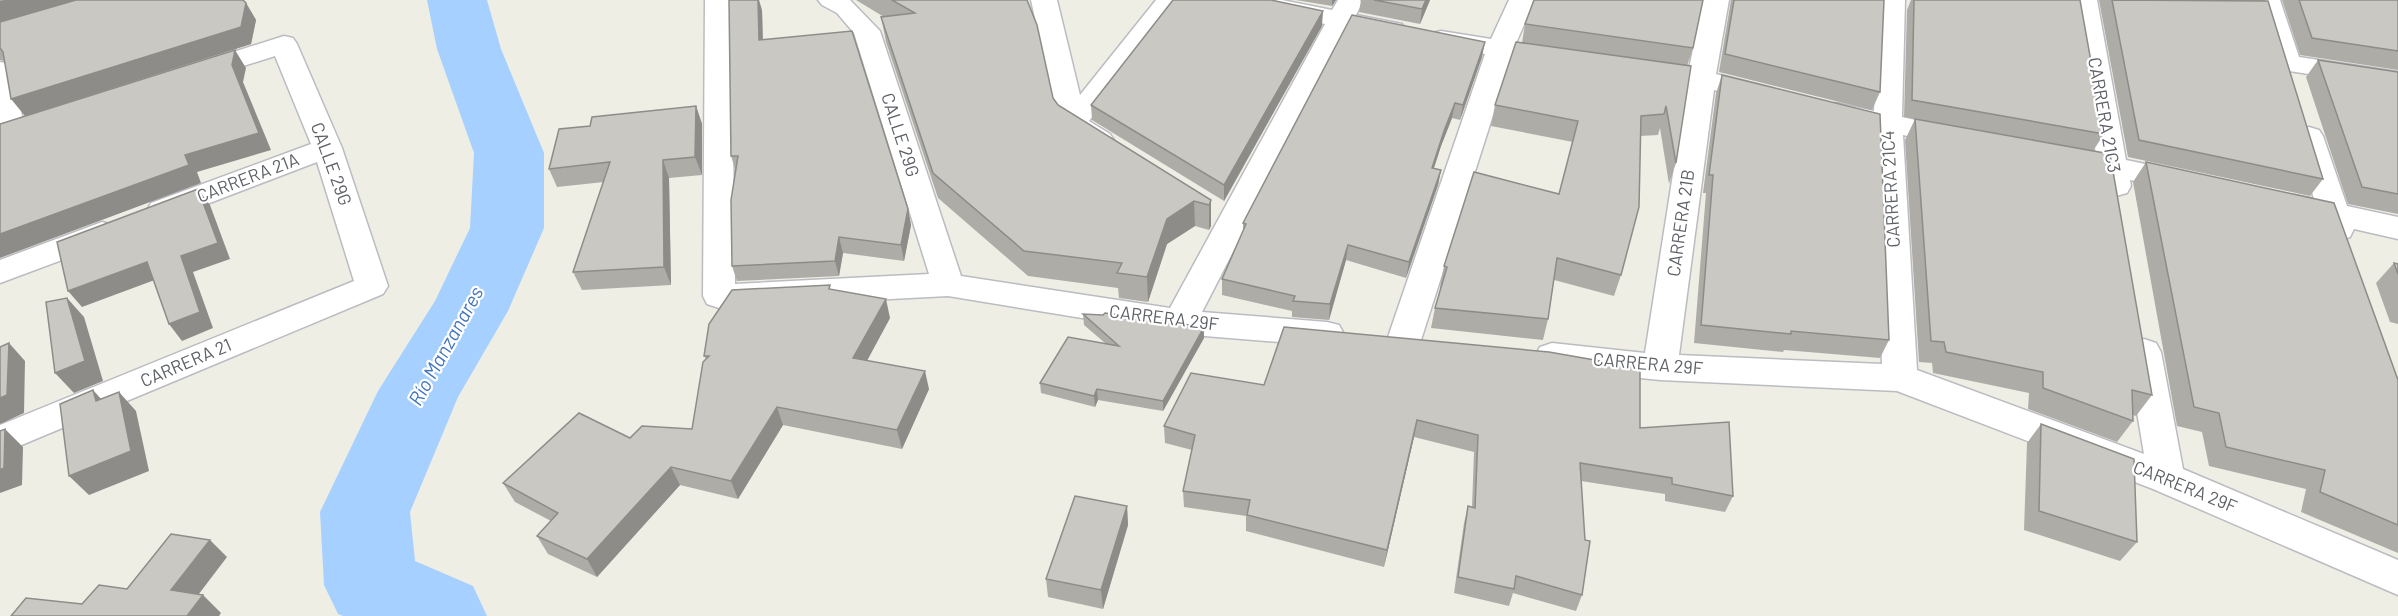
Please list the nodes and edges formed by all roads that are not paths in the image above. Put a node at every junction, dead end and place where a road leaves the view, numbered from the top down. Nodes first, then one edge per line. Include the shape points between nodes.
1 (718, 0) edge
2 (831, 0) edge
3 (1044, 0) edge
4 (1169, 0) edge
5 (1244, 0) edge
6 (1522, 0) edge
7 (1716, 0) edge
8 (1892, 0) edge
9 (2084, 0) edge
10 (2260, 5) edge
11 (1345, 10) edge
12 (1500, 50) junction
13 (1577, 61) edge
14 (2287, 63) junction
15 (1622, 68) edge
16 (0, 70) edge
17 (1701, 79) junction
18 (2398, 80) edge
19 (170, 81) edge
20 (1072, 123) junction
21 (1888, 125) junction
22 (15, 132) edge
23 (1978, 141) edge
24 (327, 148) junction
25 (1122, 154) edge
26 (2045, 154) edge
27 (2112, 166) junction
28 (2205, 186) edge
29 (2263, 199) edge
30 (2120, 213) edge
31 (2333, 214) junction
32 (2398, 228) edge
33 (2348, 257) edge
34 (0, 272) edge
35 (372, 285) joint
36 (948, 285) junction
37 (1180, 322) junction
38 (2140, 328) edge
39 (1404, 340) junction
40 (1439, 344) edge
41 (1521, 352) edge
42 (1660, 367) junction
43 (1900, 378) junction
44 (0, 440) edge
45 (2166, 478) junction
46 (2398, 578) edge

1 - 36 street, CARRERA 29F via 719,296
2 - 36 street, CALLE 29G via 846,8 867,31
3 - 20 street
4 - 20 street
5 - 11 street
6 - 12 street
7 - 17 street, CARRERA 21B
8 - 21 street, CARRERA 21C4
9 - 27 street, CARRERA 21C3
10 - 14 street
11 - 12 street
11 - 37 street via 1221,216
12 - 13 street
12 - 39 street
14 - 18 street
14 - 31 street
15 - 17 street
16 - 22 street
17 - 21 street
17 - 42 street, CARRERA 21B
19 - 24 street, CALLE 29G via 284,44
20 - 25 street
21 - 23 street
21 - 43 street, CARRERA 21C4
24 - 34 street, CARRERA 21A
24 - 35 street, CALLE 29G
26 - 27 street
27 - 28 street
27 - 30 street, CARRERA 21C3
29 - 31 street
31 - 32 street
31 - 33 street
35 - 44 street, CARRERA 21
36 - 37 street, CARRERA 29F
37 - 39 street, CARRERA 29F
38 - 45 street
39 - 40 street, CARRERA 29F
41 - 42 street, CARRERA 29F
42 - 43 street, CARRERA 29F
43 - 45 street, CARRERA 29F
45 - 46 street, CARRERA 29F

